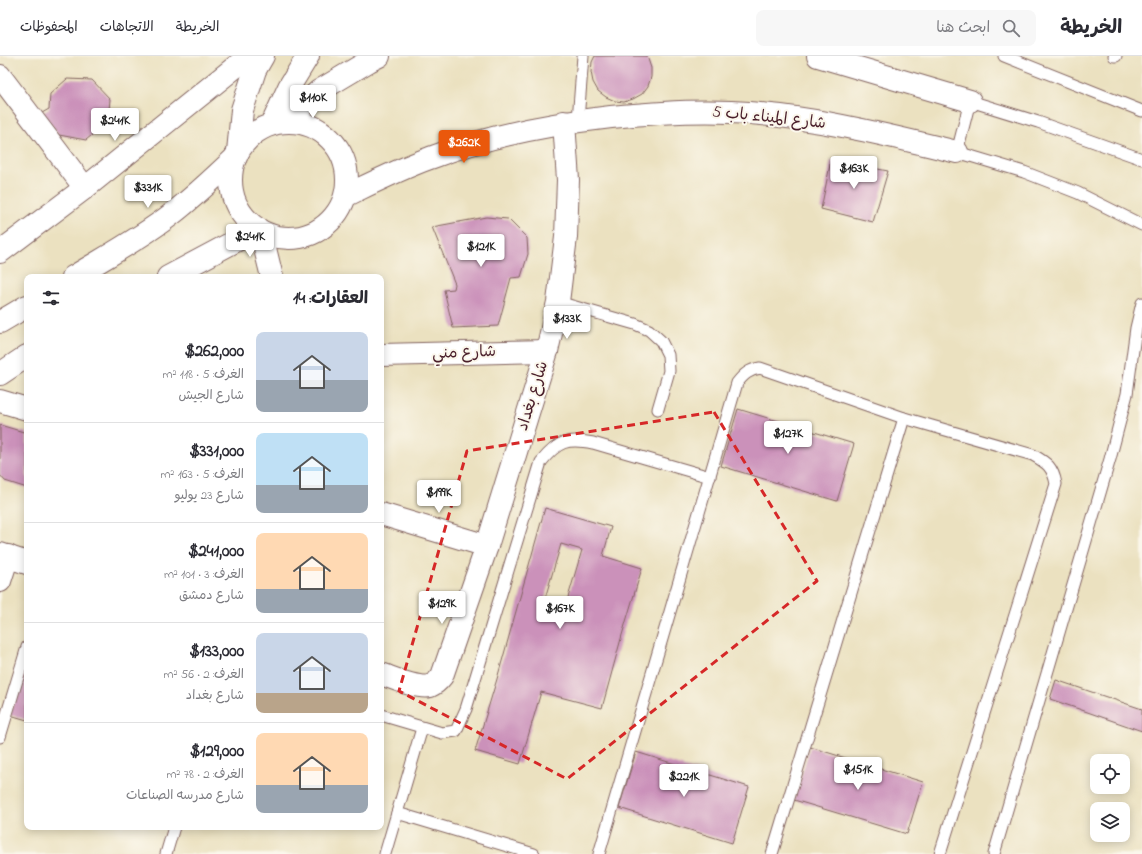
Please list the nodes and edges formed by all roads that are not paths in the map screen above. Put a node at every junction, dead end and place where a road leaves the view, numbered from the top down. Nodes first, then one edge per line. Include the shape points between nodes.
1 (249, 56) edge
2 (263, 56) edge
3 (308, 56) edge
4 (379, 56) edge
5 (583, 56) edge
6 (818, 56) edge
7 (1004, 56) edge
8 (0, 76) edge
9 (970, 101) junction
10 (1142, 111) edge
11 (571, 121) junction
12 (278, 123) junction
13 (957, 152) junction
14 (237, 155) junction
15 (1142, 159) edge
16 (85, 188) junction
17 (347, 195) junction
18 (1142, 225) edge
19 (260, 230) junction
20 (0, 252) edge
21 (78, 274) edge
22 (174, 274) edge
23 (271, 274) edge
24 (558, 302) junction
25 (1142, 304) edge
26 (24, 308) edge
27 (0, 322) edge
28 (547, 351) junction
29 (384, 355) edge
30 (24, 358) edge
31 (0, 374) edge
32 (0, 401) edge
33 (24, 408) edge
34 (658, 409) dead end
35 (904, 418) junction
36 (710, 477) junction
37 (384, 515) edge
38 (487, 546) junction
39 (12, 558) edge
40 (0, 581) edge
41 (24, 657) edge
42 (384, 675) edge
43 (384, 716) edge
44 (422, 728) junction
45 (0, 737) edge
46 (397, 813) junction
47 (173, 830) edge
48 (166, 854) edge
49 (385, 854) edge
50 (534, 854) edge
51 (599, 854) edge
52 (772, 854) edge
53 (940, 854) edge
54 (994, 854) edge

1 - 16 street
2 - 14 street via 255,70 242,110
3 - 12 street via 289,87
4 - 12 street via 319,91
5 - 11 lane
6 - 9 street
7 - 10 lane
8 - 16 street
9 - 13 lane
9 - 15 lane
11 - 13 street, شارع الميناء باب 5 via 654,112 731,112 806,119
11 - 17 street, شارع الميناء باب 5 via 474,143 388,175
11 - 24 street, شارع بغداد via 566,237
12 - 14 street via 258,130 246,140
12 - 17 street via 298,122 311,126 334,142 346,166
13 - 18 lane via 1024,172 1071,190
14 - 19 street via 232,170 233,197 247,221
14 - 21 street via 171,215
16 - 20 street
17 - 19 street via 332,221 306,236 291,239 276,237
19 - 22 street
19 - 23 street
24 - 28 street, شارع بغداد
24 - 34 lane via 635,324 649,330 661,341 668,355 669,371
25 - 54 lane via 1127,394 1110,459
26 - 27 street
28 - 29 street, شارع مني
28 - 38 street, شارع بغداد
30 - 31 street
32 - 33 street
35 - 36 lane via 760,368 750,370 737,383
35 - 52 lane
35 - 53 lane via 1033,455 1045,462 1054,472 1056,484
36 - 44 lane via 575,440 559,444 549,452 541,462 461,722 456,731 442,733
36 - 51 lane
37 - 38 street
38 - 42 street, شارع بغداد via 442,676 430,686 422,686
39 - 40 street
41 - 45 lane
43 - 44 lane
44 - 46 lane
46 - 49 lane
46 - 50 lane
47 - 48 lane

